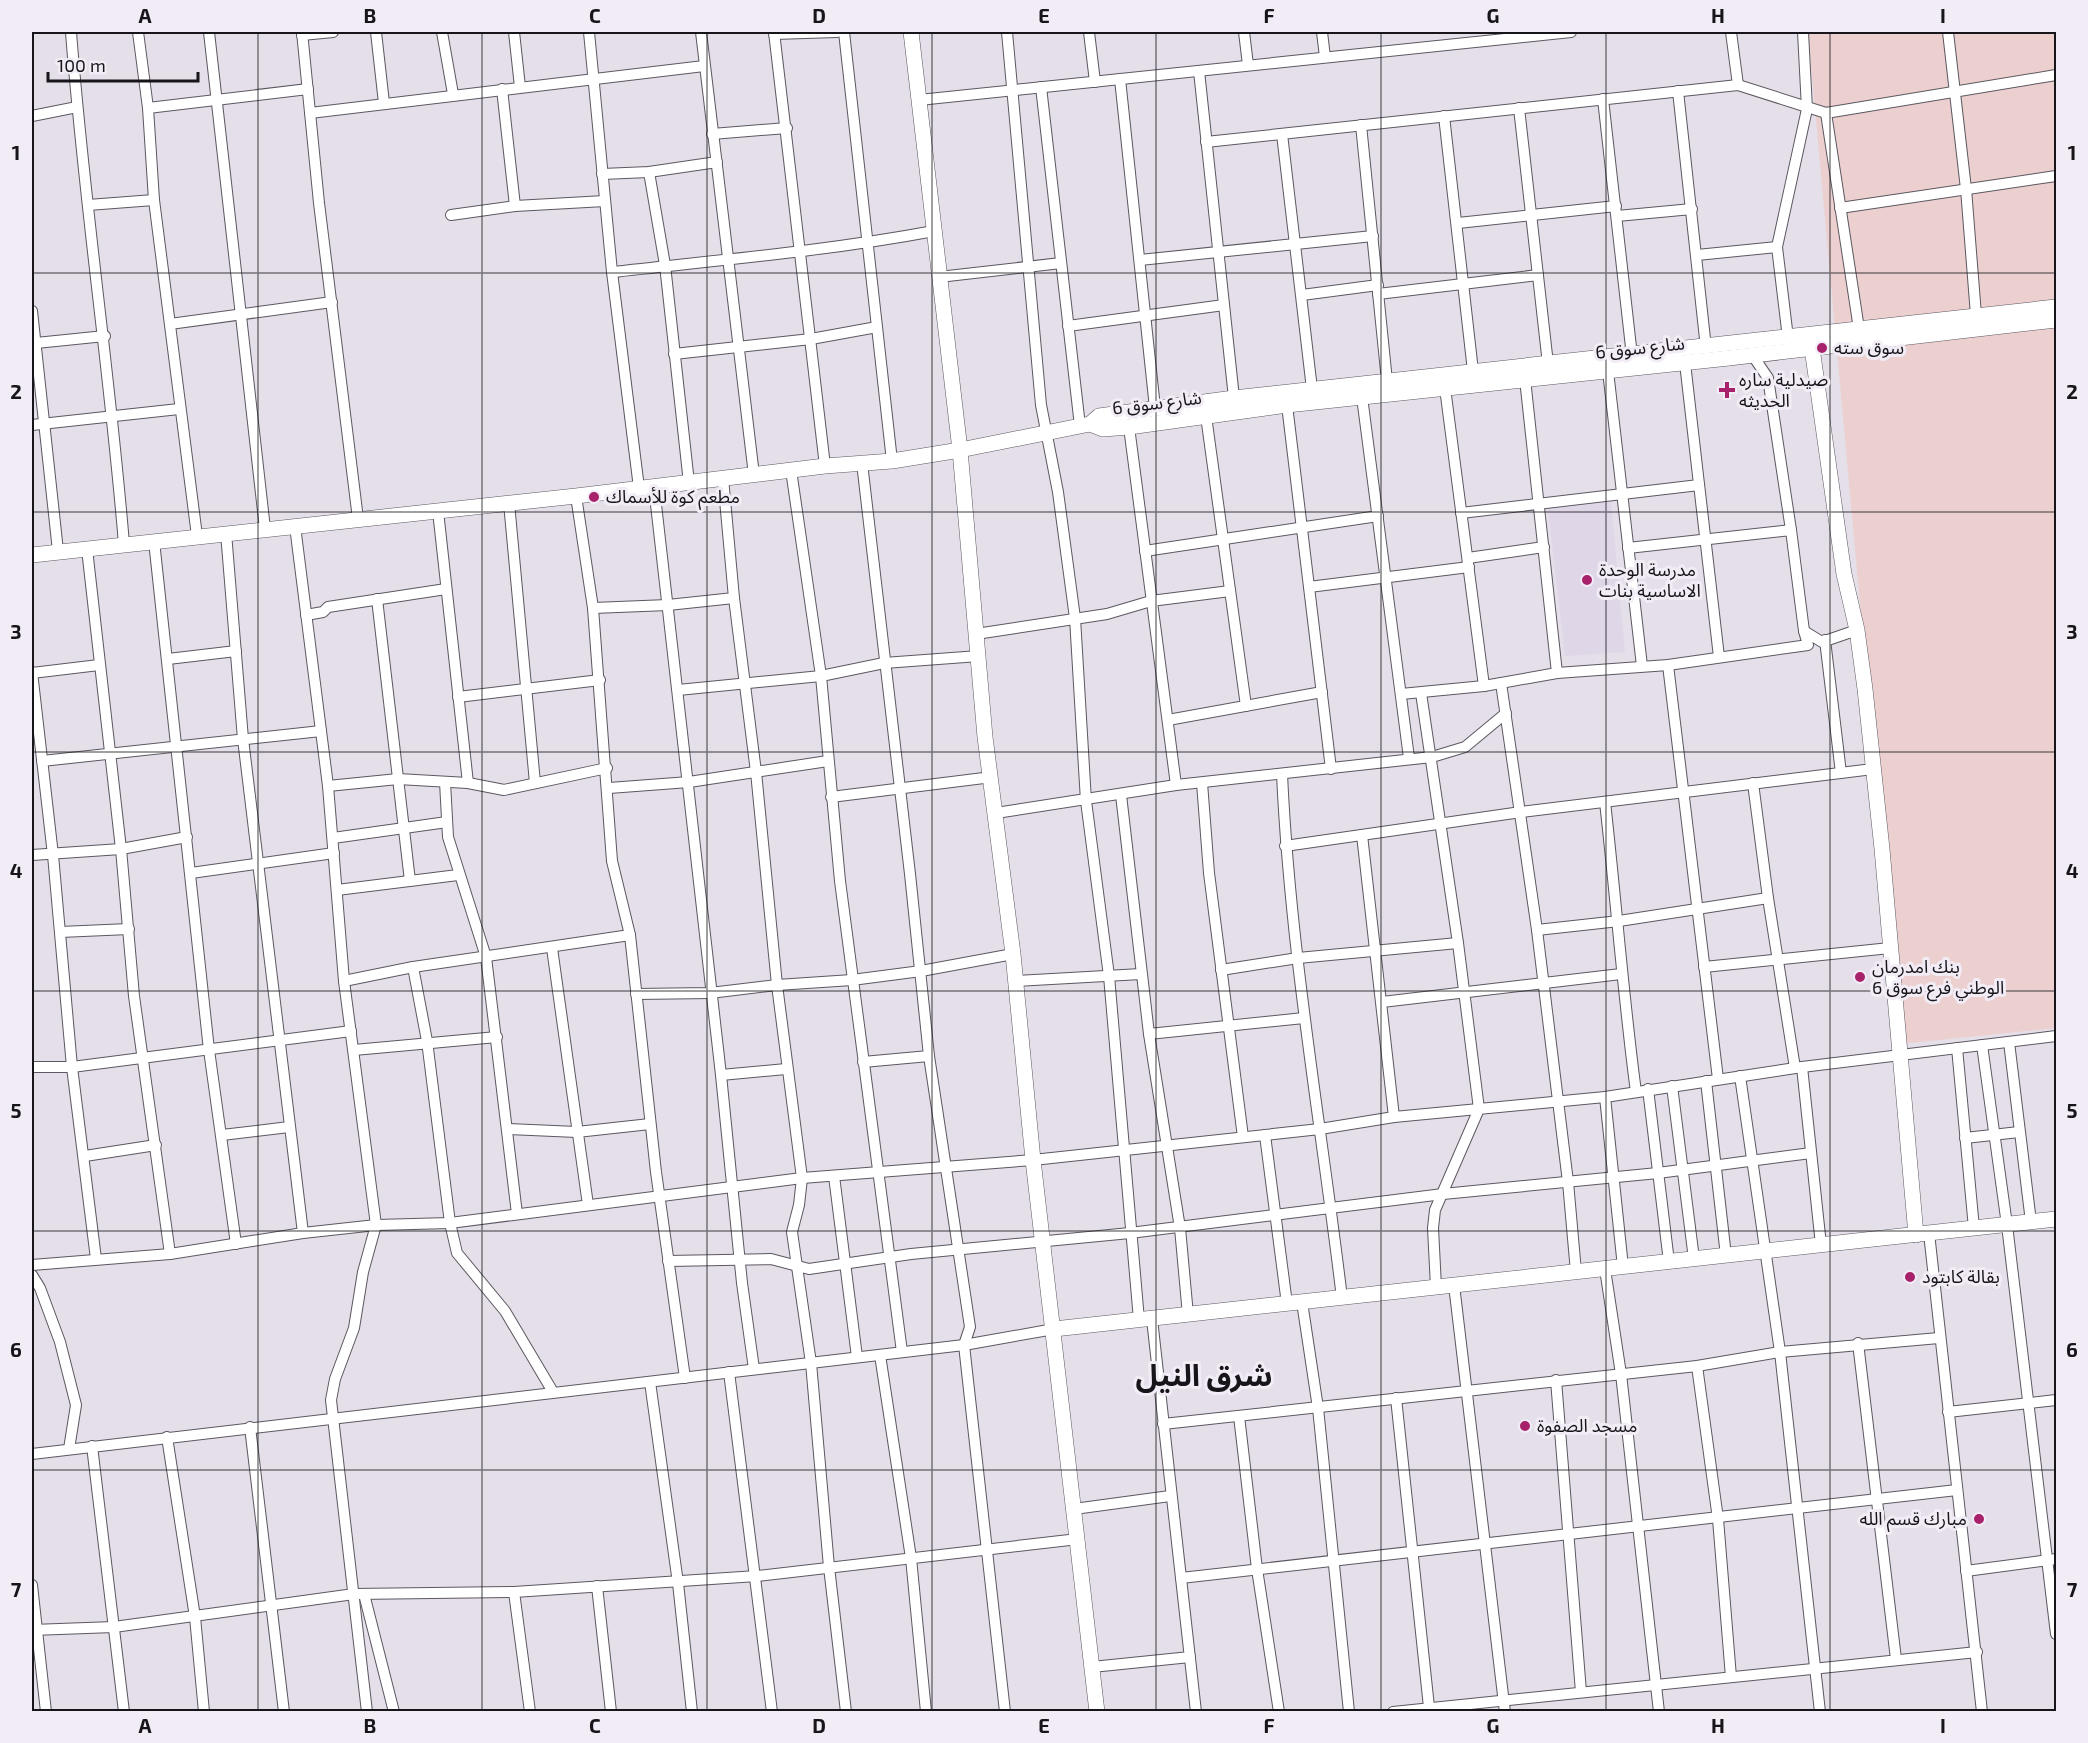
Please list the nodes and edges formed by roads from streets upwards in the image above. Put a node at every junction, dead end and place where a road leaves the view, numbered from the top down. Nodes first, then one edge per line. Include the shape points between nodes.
1 (71, 32) edge
2 (138, 32) edge
3 (209, 32) edge
4 (333, 32) edge
5 (376, 32) edge
6 (442, 32) edge
7 (514, 32) edge
8 (589, 32) edge
9 (701, 32) edge
10 (837, 32) edge
11 (844, 32) edge
12 (910, 32) edge
13 (1006, 32) edge
14 (1089, 32) edge
15 (1244, 32) edge
16 (1323, 32) edge
17 (1566, 32) edge
18 (1571, 32) edge
19 (1731, 32) edge
20 (1803, 32) edge
21 (1948, 32) edge
22 (774, 33) edge
23 (302, 34) edge
24 (1487, 36) edge
25 (1325, 57) junction
26 (1248, 65) junction
27 (704, 66) junction
28 (1199, 71) junction
29 (2056, 75) edge
30 (594, 78) junction
31 (1120, 79) junction
32 (1095, 81) junction
33 (1738, 85) junction
34 (520, 87) junction
35 (1041, 87) junction
36 (502, 88) junction
37 (308, 89) junction
38 (1013, 90) junction
39 (1678, 91) junction
40 (1955, 93) junction
41 (453, 94) junction
42 (215, 99) junction
43 (1603, 99) junction
44 (918, 100) junction
45 (384, 103) junction
46 (77, 107) junction
47 (147, 108) junction
48 (1519, 108) junction
49 (1807, 109) junction
50 (310, 113) junction
51 (1826, 113) junction
52 (32, 116) edge
53 (1444, 116) junction
54 (1361, 125) junction
55 (786, 128) junction
56 (712, 134) junction
57 (1282, 134) junction
58 (1206, 142) junction
59 (717, 162) junction
60 (649, 171) junction
61 (602, 174) junction
62 (2056, 176) edge
63 (1966, 189) junction
64 (154, 200) junction
65 (605, 201) junction
66 (88, 205) junction
67 (515, 206) junction
68 (1840, 208) junction
69 (1692, 209) junction
70 (1617, 211) junction
71 (1532, 214) junction
72 (451, 215) dead end
73 (1458, 223) junction
74 (934, 231) junction
75 (1373, 236) junction
76 (869, 243) junction
77 (1296, 243) junction
78 (1777, 247) junction
79 (799, 249) junction
80 (1218, 250) junction
81 (1696, 255) junction
82 (728, 260) junction
83 (1140, 260) junction
84 (1061, 263) junction
85 (665, 265) junction
86 (1029, 268) junction
87 (612, 272) junction
88 (1538, 275) junction
89 (939, 277) junction
90 (1464, 284) junction
91 (1378, 289) junction
92 (1302, 295) junction
93 (332, 302) junction
94 (1224, 305) junction
95 (2056, 307) edge
96 (32, 311) edge
97 (241, 315) junction
98 (1976, 315) junction
99 (1146, 316) junction
100 (2056, 320) edge
101 (170, 324) junction
102 (1068, 326) junction
103 (877, 327) junction
104 (1859, 329) junction
105 (105, 336) junction
106 (1788, 338) junction
107 (811, 339) junction
108 (1811, 342) junction
109 (36, 343) junction
110 (738, 348) junction
111 (1706, 348) junction
112 (674, 354) junction
113 (1632, 356) junction
114 (1753, 356) junction
115 (1685, 363) junction
116 (1548, 364) junction
117 (1473, 371) junction
118 (1608, 371) junction
119 (1525, 379) junction
120 (1387, 381) junction
121 (1445, 388) junction
122 (1312, 389) junction
123 (1362, 397) junction
124 (1234, 398) junction
125 (1287, 405) junction
126 (1155, 408) junction
127 (179, 409) junction
128 (113, 416) junction
129 (1206, 416) junction
130 (45, 423) junction
131 (32, 425) edge
132 (1085, 425) junction
133 (1129, 427) junction
134 (1045, 432) junction
135 (960, 450) junction
136 (892, 460) junction
137 (862, 463) junction
138 (825, 466) junction
139 (791, 470) junction
140 (754, 475) junction
141 (723, 478) junction
142 (689, 483) junction
143 (1699, 485) junction
144 (646, 487) junction
145 (1621, 494) junction
146 (576, 496) junction
147 (509, 503) junction
148 (1539, 504) junction
149 (438, 511) junction
150 (1461, 513) junction
151 (1378, 516) junction
152 (358, 519) junction
153 (295, 526) junction
154 (1302, 526) junction
155 (265, 529) junction
156 (1791, 530) junction
157 (226, 533) junction
158 (196, 536) junction
159 (1223, 539) junction
160 (1704, 540) junction
161 (154, 541) junction
162 (124, 544) junction
163 (1544, 547) junction
164 (1628, 548) junction
165 (87, 549) junction
166 (58, 551) junction
167 (1145, 551) junction
168 (32, 555) edge
169 (1468, 563) junction
170 (1386, 579) junction
171 (1309, 586) junction
172 (446, 589) junction
173 (1230, 591) junction
174 (734, 598) junction
175 (377, 599) junction
176 (1151, 601) junction
177 (668, 605) junction
178 (593, 608) junction
179 (306, 615) junction
180 (1075, 618) junction
181 (1857, 630) junction
182 (1804, 631) junction
183 (976, 634) junction
184 (1825, 640) junction
185 (236, 651) junction
186 (979, 656) junction
187 (1719, 657) junction
188 (168, 659) junction
189 (884, 663) junction
190 (99, 665) junction
191 (1668, 665) junction
192 (1642, 666) junction
193 (32, 672) edge
194 (1557, 673) junction
195 (822, 676) junction
196 (600, 680) junction
197 (744, 682) junction
198 (1502, 682) junction
199 (1484, 686) junction
200 (527, 690) junction
201 (678, 690) junction
202 (1322, 692) junction
203 (1421, 693) junction
204 (1401, 694) junction
205 (458, 697) junction
206 (1246, 706) junction
207 (1506, 713) junction
208 (1168, 720) junction
209 (321, 731) junction
210 (243, 739) junction
211 (178, 746) junction
212 (110, 755) junction
213 (1409, 758) junction
214 (1432, 758) junction
215 (42, 761) junction
216 (828, 761) junction
217 (607, 768) junction
218 (1331, 769) junction
219 (1873, 769) junction
220 (756, 772) junction
221 (1841, 773) junction
222 (1281, 774) junction
223 (992, 777) junction
224 (398, 779) junction
225 (445, 782) junction
226 (689, 782) junction
227 (468, 783) junction
228 (535, 783) junction
229 (1202, 783) junction
230 (1754, 783) junction
231 (1176, 785) junction
232 (328, 786) junction
233 (609, 788) junction
234 (901, 790) junction
235 (1684, 792) junction
236 (1121, 795) junction
237 (831, 797) junction
238 (1086, 801) junction
239 (1605, 802) junction
240 (1521, 812) junction
241 (996, 813) junction
242 (447, 822) junction
243 (1440, 824) junction
244 (405, 828) junction
245 (1362, 835) junction
246 (187, 837) junction
247 (333, 838) junction
248 (1285, 846) junction
249 (121, 849) junction
250 (334, 853) junction
251 (32, 855) edge
252 (53, 855) junction
253 (260, 865) junction
254 (191, 873) junction
255 (458, 875) junction
256 (410, 881) junction
257 (337, 890) junction
258 (1768, 898) junction
259 (1697, 908) junction
260 (1619, 921) junction
261 (129, 929) junction
262 (1537, 930) junction
263 (60, 932) junction
264 (630, 935) junction
265 (1458, 942) junction
266 (552, 948) junction
267 (1890, 948) junction
268 (1377, 950) junction
269 (1013, 954) junction
270 (486, 957) junction
271 (1298, 958) junction
272 (1778, 960) junction
273 (412, 967) junction
274 (1704, 967) junction
275 (1221, 970) junction
276 (921, 971) junction
277 (1142, 974) junction
278 (1621, 974) junction
279 (1109, 976) junction
280 (852, 980) junction
281 (344, 981) junction
282 (1015, 981) junction
283 (777, 985) junction
284 (1542, 986) junction
285 (710, 993) junction
286 (1464, 993) junction
287 (636, 994) junction
288 (1382, 1002) junction
289 (1304, 1018) junction
290 (1228, 1025) junction
291 (351, 1030) junction
292 (1149, 1034) junction
293 (2056, 1036) edge
294 (497, 1037) junction
295 (279, 1040) junction
296 (427, 1041) junction
297 (2009, 1042) junction
298 (1982, 1045) junction
299 (1957, 1048) junction
300 (209, 1050) junction
301 (354, 1050) junction
302 (928, 1056) junction
303 (1899, 1057) junction
304 (141, 1058) junction
305 (863, 1062) junction
306 (32, 1067) edge
307 (72, 1067) junction
308 (1798, 1068) junction
309 (786, 1069) junction
310 (721, 1075) junction
311 (1740, 1076) junction
312 (1718, 1079) junction
313 (1706, 1081) junction
314 (1672, 1086) junction
315 (1648, 1089) junction
316 (1636, 1092) junction
317 (1605, 1097) junction
318 (1557, 1102) junction
319 (1479, 1109) junction
320 (1394, 1118) junction
321 (650, 1124) junction
322 (289, 1127) junction
323 (1320, 1129) junction
324 (508, 1130) junction
325 (577, 1132) junction
326 (2019, 1132) junction
327 (222, 1135) junction
328 (1265, 1135) junction
329 (1994, 1135) junction
330 (1243, 1137) junction
331 (1965, 1138) junction
332 (1166, 1144) junction
333 (156, 1145) junction
334 (1125, 1148) junction
335 (1811, 1153) junction
336 (86, 1156) junction
337 (1033, 1160) junction
338 (1750, 1161) junction
339 (1715, 1166) junction
340 (944, 1167) junction
341 (1683, 1170) junction
342 (1658, 1173) junction
343 (877, 1174) junction
344 (834, 1176) junction
345 (1614, 1176) junction
346 (802, 1178) junction
347 (1568, 1182) junction
348 (733, 1189) junction
349 (1443, 1194) junction
350 (660, 1197) junction
351 (588, 1205) junction
352 (1331, 1209) junction
353 (517, 1214) junction
354 (1276, 1215) junction
355 (2056, 1220) edge
356 (2031, 1222) junction
357 (450, 1223) junction
358 (376, 1225) junction
359 (2007, 1225) junction
360 (1180, 1228) junction
361 (1974, 1228) junction
362 (303, 1233) junction
363 (1130, 1233) junction
364 (1923, 1234) junction
365 (1044, 1241) junction
366 (236, 1244) junction
367 (1821, 1245) junction
368 (958, 1250) junction
369 (1767, 1251) junction
370 (170, 1254) junction
371 (1726, 1256) junction
372 (892, 1257) junction
373 (96, 1259) junction
374 (740, 1259) junction
375 (1694, 1259) junction
376 (668, 1261) junction
377 (1669, 1262) junction
378 (847, 1263) junction
379 (32, 1265) edge
380 (1623, 1267) junction
381 (797, 1268) junction
382 (1605, 1269) junction
383 (1576, 1272) junction
384 (32, 1275) edge
385 (1454, 1285) junction
386 (1436, 1287) junction
387 (1342, 1298) junction
388 (1295, 1303) junction
389 (1188, 1315) junction
390 (1145, 1319) junction
391 (1054, 1329) junction
392 (1939, 1338) junction
393 (1858, 1343) junction
394 (964, 1345) junction
395 (902, 1352) junction
396 (1780, 1352) junction
397 (880, 1355) junction
398 (857, 1358) junction
399 (811, 1363) junction
400 (1697, 1366) junction
401 (754, 1369) junction
402 (729, 1372) junction
403 (1621, 1374) junction
404 (685, 1378) junction
405 (1556, 1380) junction
406 (650, 1382) junction
407 (1466, 1389) junction
408 (553, 1392) junction
409 (1396, 1398) junction
410 (2056, 1400) edge
411 (2027, 1403) junction
412 (1318, 1408) junction
413 (1948, 1412) junction
414 (1239, 1416) junction
415 (333, 1418) junction
416 (1163, 1424) junction
417 (250, 1427) junction
418 (167, 1437) junction
419 (92, 1446) junction
420 (69, 1449) junction
421 (32, 1454) edge
422 (1957, 1490) junction
423 (1170, 1496) junction
424 (1878, 1500) junction
425 (1074, 1509) junction
426 (1798, 1510) junction
427 (1718, 1519) junction
428 (1636, 1526) junction
429 (1568, 1534) junction
430 (1078, 1539) junction
431 (1486, 1544) junction
432 (985, 1550) junction
433 (1410, 1553) junction
434 (911, 1558) junction
435 (2052, 1559) edge
436 (1333, 1561) junction
437 (829, 1567) junction
438 (1257, 1569) junction
439 (1966, 1571) junction
440 (757, 1576) junction
441 (1181, 1578) junction
442 (678, 1582) junction
443 (32, 1585) edge
444 (597, 1586) junction
445 (513, 1592) junction
446 (359, 1594) junction
447 (273, 1603) junction
448 (195, 1617) junction
449 (114, 1627) junction
450 (34, 1630) edge
451 (2056, 1634) edge
452 (1977, 1652) junction
453 (1190, 1657) junction
454 (1896, 1659) junction
455 (1092, 1667) junction
456 (1815, 1669) junction
457 (1731, 1677) junction
458 (1656, 1686) junction
459 (1581, 1692) junction
460 (1504, 1706) edge
461 (1429, 1707) junction
462 (46, 1712) edge
463 (124, 1712) edge
464 (204, 1712) edge
465 (284, 1712) edge
466 (367, 1712) edge
467 (394, 1712) edge
468 (530, 1712) edge
469 (611, 1712) edge
470 (692, 1712) edge
471 (772, 1712) edge
472 (846, 1712) edge
473 (926, 1712) edge
474 (1005, 1712) edge
475 (1097, 1712) edge
476 (1196, 1712) edge
477 (1279, 1712) edge
478 (1349, 1712) edge
479 (1393, 1712) edge
480 (1659, 1712) edge
481 (1820, 1712) edge
482 (1982, 1712) edge

1 - 46 street
2 - 47 street
3 - 42 street
4 - 23 street
5 - 45 street
6 - 41 street
7 - 34 street
8 - 30 street
9 - 27 street
10 - 22 street
11 - 76 street
12 - 44 street
13 - 38 street
14 - 32 street
15 - 26 street
16 - 25 street
17 - 18 street
17 - 24 street
19 - 33 street
20 - 49 street
21 - 40 street
22 - 55 street
23 - 37 street
24 - 25 street
25 - 26 street
26 - 28 street
27 - 30 street
27 - 56 street
28 - 31 street
28 - 58 street
29 - 40 street
30 - 34 street
30 - 61 street
31 - 32 street
31 - 83 street
32 - 35 street
33 - 39 street
33 - 49 street
34 - 36 street
35 - 38 street
35 - 84 street
36 - 41 street
36 - 67 street
37 - 42 street
37 - 50 street
38 - 44 street
38 - 86 street
39 - 43 street
39 - 69 street
40 - 51 street
40 - 63 street
41 - 45 street
42 - 47 street
42 - 97 street
43 - 48 street
43 - 70 street
44 - 74 street
45 - 50 street
46 - 52 street
46 - 66 street
47 - 64 street
48 - 53 street
48 - 71 street
49 - 51 street
49 - 78 street
50 - 93 street
51 - 68 street
53 - 54 street
53 - 73 street
54 - 57 street
54 - 75 street
55 - 56 street
55 - 79 street
56 - 59 street
57 - 58 street
57 - 77 street
58 - 80 street
59 - 60 street
59 - 82 street
60 - 61 street
60 - 85 street
61 - 65 street
62 - 63 street
63 - 68 street
63 - 98 street
64 - 66 street
64 - 101 street
65 - 67 street
65 - 87 street
66 - 105 street
67 - 72 street
68 - 104 street
69 - 70 street
69 - 81 street
70 - 71 street
70 - 113 street
71 - 73 street
71 - 88 street
73 - 90 street
74 - 76 street
74 - 89 street
75 - 77 street
75 - 91 street
76 - 79 street
76 - 103 street
77 - 80 street
77 - 92 street
78 - 81 street
78 - 106 street
79 - 82 street
79 - 107 street
80 - 83 street
80 - 94 street
81 - 111 street
82 - 85 street
82 - 110 street
83 - 99 street
84 - 86 street
84 - 102 street
85 - 87 street
85 - 112 street
86 - 89 street
86 - 134 street
87 - 144 street
88 - 90 street
88 - 116 street
89 - 135 street
90 - 91 street
90 - 117 street
91 - 92 street
91 - 120 street
92 - 122 street
93 - 97 street
93 - 152 street
94 - 99 street
94 - 124 street
95 - 98 street, شارع سوق 6
96 - 109 street
97 - 101 street
97 - 155 street
98 - 104 street, شارع سوق 6
99 - 102 street
99 - 126 street
100 - 108 street, شارع سوق 6
101 - 127 street
102 - 132 street
103 - 107 street
103 - 136 street
104 - 108 street, شارع سوق 6
105 - 109 street
105 - 128 street
106 - 108 street, شارع سوق 6
106 - 111 street, شارع سوق 6
107 - 110 street
107 - 138 street
108 - 114 street, شارع سوق 6
108 - 181 street via 1844,574
109 - 130 street
110 - 112 street
110 - 140 street
111 - 113 street, شارع سوق 6
112 - 142 street
113 - 116 street, شارع سوق 6
114 - 115 street, شارع سوق 6
114 - 156 street via 1768,378
115 - 118 street, شارع سوق 6
115 - 143 street
116 - 117 street, شارع سوق 6
117 - 120 street, شارع سوق 6
118 - 119 street, شارع سوق 6
118 - 145 street
119 - 121 street, شارع سوق 6
119 - 148 street
120 - 122 street, شارع سوق 6
121 - 123 street, شارع سوق 6
121 - 150 street
122 - 124 street, شارع سوق 6
123 - 125 street, شارع سوق 6
123 - 151 street
124 - 126 street, شارع سوق 6
125 - 129 street, شارع سوق 6
125 - 154 street
126 - 132 street, شارع سوق 6 via 1099,416
127 - 128 street
127 - 158 street
128 - 130 street
128 - 162 street
129 - 133 street, شارع سوق 6
129 - 159 street
130 - 131 street
130 - 166 street
132 - 133 street, شارع سوق 6 via 1103,429
132 - 134 street
133 - 167 street
134 - 135 street
134 - 180 street via 1058,492
135 - 136 street
135 - 183 street
136 - 137 street
137 - 138 street
137 - 189 street
138 - 139 street
139 - 140 street
139 - 195 street
140 - 141 street
141 - 142 street
141 - 174 street
142 - 144 street
143 - 145 street
143 - 160 street
144 - 146 street
144 - 177 street
145 - 148 street
145 - 164 street
146 - 147 street
146 - 178 street
147 - 149 street
147 - 200 street
148 - 150 street
148 - 163 street
149 - 152 street
149 - 172 street
150 - 169 street
151 - 154 street
151 - 170 street
152 - 153 street
153 - 155 street
153 - 179 street
154 - 159 street
154 - 171 street
155 - 157 street
156 - 160 street
156 - 182 street
157 - 158 street
157 - 185 street
158 - 161 street
159 - 167 street
159 - 173 street
160 - 164 street
160 - 187 street
161 - 162 street
161 - 188 street
162 - 165 street
163 - 169 street
163 - 194 street
164 - 192 street
165 - 166 street
165 - 190 street
166 - 168 street
167 - 176 street
169 - 170 street
169 - 199 street
170 - 171 street
170 - 204 street
171 - 202 street
172 - 175 street
172 - 205 street
173 - 176 street
173 - 206 street
174 - 177 street
174 - 197 street
175 - 179 street
175 - 224 street
176 - 180 street via 1107,614
176 - 208 street
177 - 178 street
177 - 201 street
178 - 196 street
179 - 209 street
180 - 183 street
180 - 238 street
181 - 184 street
181 - 219 street
182 - 184 street via 1822,642
182 - 187 street via 1808,645
183 - 186 street
184 - 221 street
185 - 188 street
185 - 210 street
186 - 189 street
186 - 223 street
187 - 191 street
188 - 211 street
189 - 195 street
189 - 234 street
190 - 193 street
190 - 212 street
191 - 192 street
191 - 235 street
192 - 194 street
193 - 215 street
194 - 198 street
195 - 197 street
195 - 216 street
196 - 200 street
196 - 217 street
197 - 201 street
197 - 220 street
198 - 199 street
198 - 207 street
199 - 203 street
200 - 205 street
200 - 228 street
201 - 226 street
202 - 206 street
202 - 218 street
203 - 204 street
203 - 214 street
204 - 213 street
205 - 227 street
206 - 208 street
207 - 214 street via 1465,747
207 - 240 street
208 - 231 street
209 - 210 street
209 - 232 street
210 - 211 street
210 - 253 street
211 - 212 street
211 - 246 street
212 - 215 street
212 - 249 street
213 - 214 street
213 - 218 street
214 - 243 street
215 - 252 street
216 - 220 street
216 - 237 street
217 - 228 street
217 - 233 street
218 - 222 street
219 - 221 street
219 - 267 street
220 - 226 street
220 - 283 street
221 - 230 street
222 - 229 street
222 - 248 street
223 - 234 street
223 - 241 street
224 - 225 street
224 - 232 street
224 - 244 street
225 - 227 street
225 - 242 street
226 - 233 street
226 - 285 street
227 - 228 street via 504,790
229 - 231 street
229 - 275 street
230 - 235 street
230 - 258 street
231 - 236 street
232 - 247 street
233 - 264 street via 612,861
234 - 237 street
234 - 276 street
235 - 239 street
235 - 259 street
236 - 238 street
236 - 277 street
237 - 280 street
238 - 241 street
238 - 279 street
239 - 240 street
239 - 260 street
240 - 243 street
240 - 262 street
241 - 269 street
242 - 244 street
242 - 255 street
243 - 245 street
243 - 265 street
244 - 247 street
244 - 256 street
245 - 248 street
245 - 268 street
246 - 249 street
246 - 254 street
247 - 250 street
248 - 271 street
249 - 252 street
249 - 261 street
250 - 253 street
250 - 257 street
251 - 252 street
252 - 263 street
253 - 254 street
253 - 295 street
254 - 300 street
255 - 256 street
255 - 270 street
256 - 257 street
257 - 281 street
258 - 259 street
258 - 272 street
259 - 260 street
259 - 274 street
260 - 262 street
260 - 278 street
261 - 263 street
261 - 304 street
262 - 284 street
263 - 307 street
264 - 266 street
264 - 287 street
265 - 268 street
265 - 286 street
266 - 270 street
266 - 325 street
267 - 272 street
267 - 303 street
268 - 271 street
268 - 288 street
269 - 276 street
269 - 282 street
270 - 273 street
270 - 294 street
271 - 275 street
271 - 289 street
272 - 274 street
272 - 308 street
273 - 281 street
273 - 296 street
274 - 312 street
275 - 290 street
276 - 280 street
276 - 302 street
277 - 279 street
277 - 292 street
278 - 284 street
278 - 316 street
279 - 282 street
279 - 334 street
280 - 283 street
280 - 305 street
281 - 291 street
282 - 337 street
283 - 285 street
283 - 309 street
284 - 286 street
284 - 318 street
285 - 287 street
285 - 310 street
286 - 288 street
286 - 319 street
287 - 321 street
288 - 320 street
289 - 290 street
289 - 323 street
290 - 292 street
290 - 330 street
291 - 295 street
291 - 301 street
292 - 332 street
293 - 297 street
294 - 296 street
294 - 324 street
295 - 300 street
295 - 322 street
296 - 301 street
296 - 357 street
297 - 298 street
297 - 326 street
298 - 299 street
298 - 329 street
299 - 303 street
299 - 331 street
300 - 304 street
300 - 327 street
301 - 358 street
302 - 305 street
302 - 340 street
303 - 308 street
303 - 364 street
304 - 307 street
304 - 333 street
305 - 343 street
306 - 307 street
307 - 336 street
308 - 311 street
308 - 335 street
309 - 310 street
309 - 346 street
310 - 348 street
311 - 312 street
311 - 338 street
312 - 313 street
313 - 314 street
313 - 339 street
314 - 315 street
314 - 341 street
315 - 316 street
315 - 342 street
316 - 317 street
317 - 318 street
317 - 345 street
318 - 319 street
318 - 347 street
319 - 320 street
319 - 349 street
320 - 323 street
321 - 325 street
321 - 350 street
322 - 327 street
322 - 362 street
323 - 328 street
323 - 352 street
324 - 325 street
324 - 353 street
325 - 351 street
326 - 329 street
326 - 356 street
327 - 366 street
328 - 330 street
328 - 354 street
329 - 331 street
329 - 359 street
330 - 332 street
331 - 361 street
332 - 334 street
332 - 360 street
333 - 336 street
333 - 370 street
334 - 337 street
334 - 363 street
335 - 338 street
335 - 367 street
336 - 373 street
337 - 340 street
337 - 365 street
338 - 339 street
338 - 369 street
339 - 341 street
339 - 371 street
340 - 343 street
340 - 368 street
341 - 342 street
341 - 375 street
342 - 345 street
342 - 377 street
343 - 344 street
343 - 372 street
344 - 346 street
344 - 378 street
345 - 347 street
345 - 380 street
346 - 348 street
346 - 381 street via 792,1232
347 - 349 street
347 - 383 street
348 - 350 street
348 - 374 street
349 - 352 street
349 - 386 street via 1433,1219
350 - 351 street
350 - 376 street
351 - 353 street
352 - 354 street
352 - 387 street
353 - 357 street
354 - 360 street
354 - 388 street
355 - 356 street
356 - 359 street
357 - 358 street
357 - 408 street via 459,1258 505,1311
358 - 362 street
358 - 415 street via 354,1328 332,1394
359 - 361 street
359 - 411 street
360 - 363 street
360 - 389 street
361 - 364 street
362 - 366 street
363 - 365 street
363 - 390 street
364 - 367 street
364 - 392 street
365 - 368 street
365 - 391 street
366 - 370 street
367 - 369 street
368 - 372 street
368 - 394 street via 970,1327
369 - 371 street
369 - 396 street
370 - 373 street
371 - 375 street
372 - 378 street
372 - 395 street
373 - 379 street
374 - 376 street
374 - 381 street via 771,1259
374 - 401 street
375 - 377 street
376 - 404 street
377 - 380 street
378 - 381 street
378 - 398 street
380 - 382 street
381 - 399 street
382 - 383 street
382 - 403 street
383 - 385 street
384 - 420 street via 71,1380 76,1409
385 - 386 street
385 - 407 street
386 - 387 street
387 - 388 street
388 - 389 street
388 - 412 street
389 - 390 street
390 - 391 street
390 - 416 street
391 - 394 street
391 - 425 street
392 - 393 street
392 - 413 street
393 - 396 street
393 - 424 street
394 - 395 street
394 - 432 street
395 - 397 street
396 - 400 street
396 - 426 street
397 - 398 street
397 - 434 street
398 - 399 street
399 - 401 street
399 - 437 street
400 - 403 street
400 - 427 street
401 - 402 street
402 - 404 street
402 - 440 street
403 - 405 street
403 - 428 street
404 - 406 street
405 - 407 street
405 - 429 street
406 - 408 street
406 - 442 street
407 - 409 street
407 - 431 street
408 - 415 street
409 - 412 street
409 - 433 street
410 - 411 street
411 - 413 street
411 - 435 street
412 - 414 street
412 - 436 street
413 - 422 street
414 - 416 street
414 - 438 street
415 - 417 street
415 - 446 street
416 - 423 street
417 - 418 street
417 - 447 street
418 - 419 street
418 - 448 street
419 - 420 street
419 - 449 street
420 - 421 street
422 - 424 street
422 - 439 street
423 - 425 street
423 - 441 street
424 - 426 street
424 - 454 street
425 - 430 street
426 - 427 street
426 - 456 street
427 - 428 street
427 - 457 street
428 - 429 street
428 - 458 street
429 - 431 street
429 - 459 street
430 - 432 street
430 - 455 street
431 - 433 street
431 - 460 street
432 - 434 street
432 - 474 street
433 - 436 street
433 - 461 street
434 - 437 street
434 - 473 street
435 - 439 street
435 - 451 street
436 - 438 street
436 - 478 street
437 - 440 street
437 - 472 street
438 - 441 street
438 - 477 street
439 - 452 street
440 - 442 street
440 - 471 street
441 - 453 street
442 - 444 street
442 - 470 street
443 - 450 street
444 - 445 street
444 - 469 street
445 - 446 street
445 - 468 street
446 - 447 street
446 - 466 street
446 - 467 street
447 - 448 street
447 - 465 street
448 - 449 street
448 - 464 street
449 - 450 street
449 - 463 street
450 - 462 street
452 - 454 street
452 - 482 street
453 - 455 street
453 - 476 street
454 - 456 street
455 - 475 street
456 - 457 street
456 - 481 street
457 - 458 street
458 - 459 street
458 - 480 street
459 - 460 street
460 - 461 street
461 - 479 street

